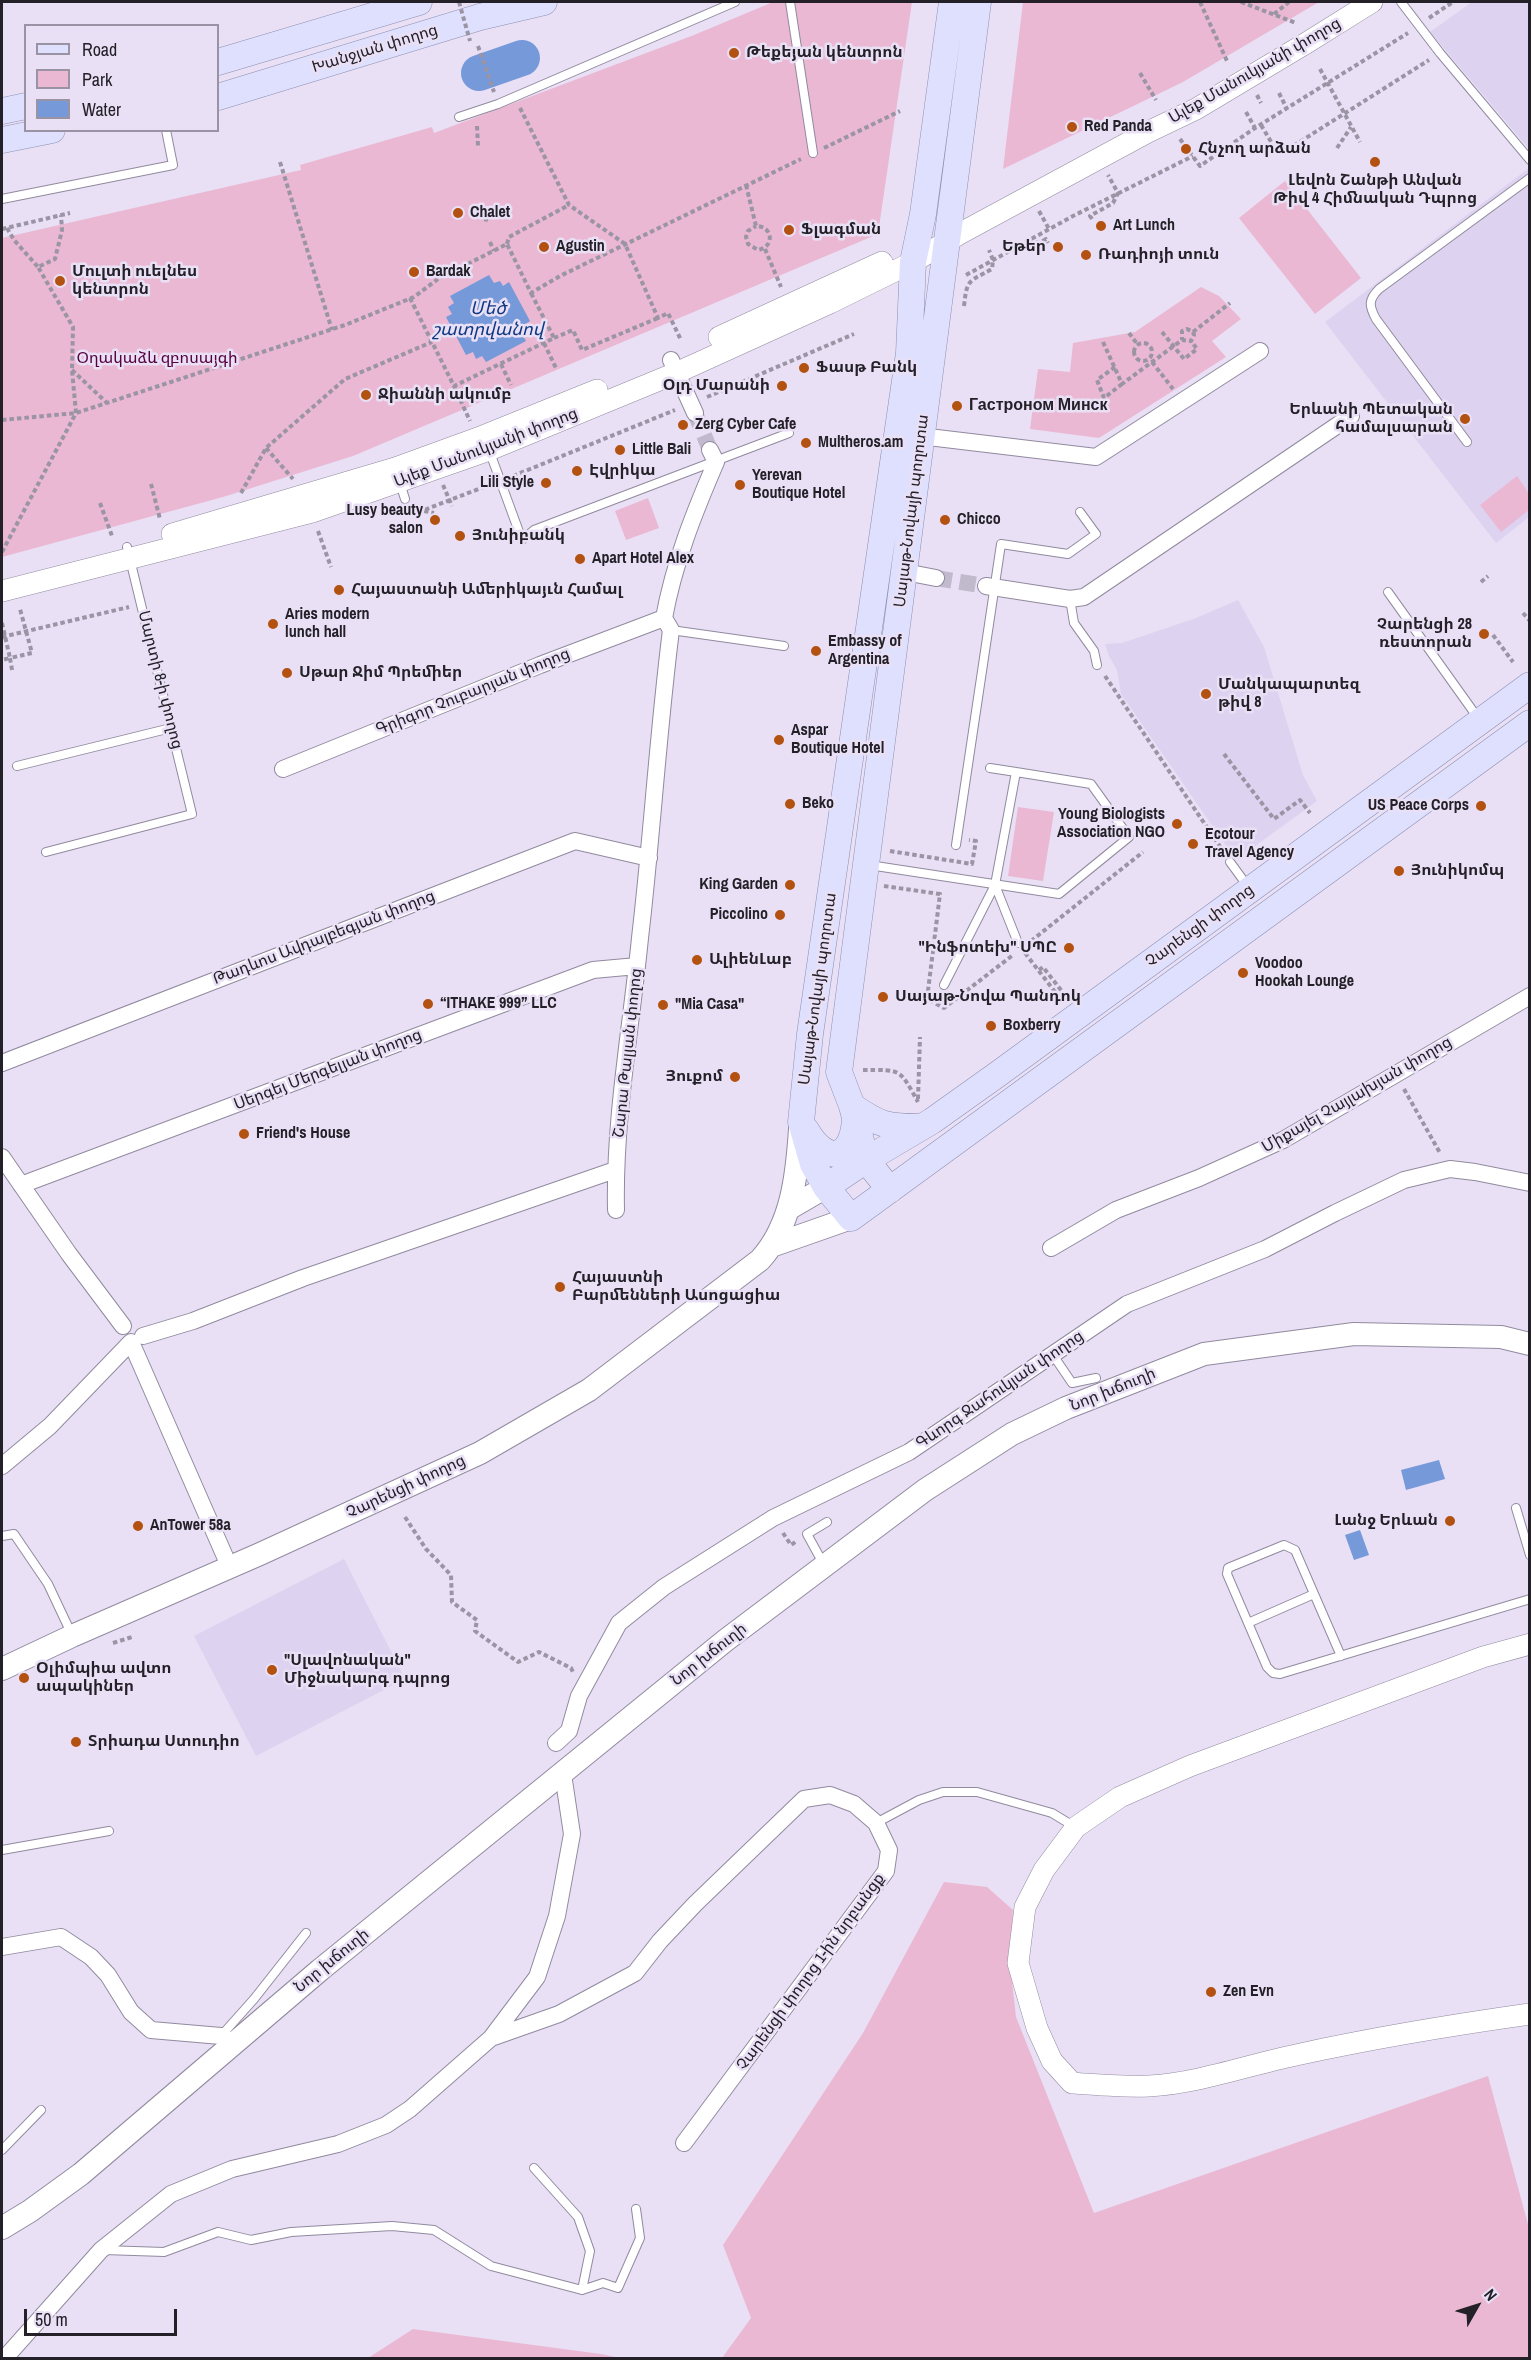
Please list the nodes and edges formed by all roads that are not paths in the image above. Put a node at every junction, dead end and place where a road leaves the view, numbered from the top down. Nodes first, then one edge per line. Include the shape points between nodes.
1 (414, 2) edge
2 (543, 2) edge
3 (735, 2) edge
4 (790, 2) edge
5 (952, 2) edge
6 (978, 2) edge
7 (1372, 2) edge
8 (1401, 2) edge
9 (525, 4) edge
10 (219, 62) edge
11 (219, 98) edge
12 (24, 106) edge
13 (2, 111) edge
14 (459, 117) dead end
15 (42, 132) edge
16 (166, 132) edge
17 (2, 140) edge
18 (813, 153) road end
19 (1530, 160) edge
20 (1530, 178) edge
21 (2, 199) edge
22 (947, 240) junction
23 (914, 254) junction
24 (1260, 351) dead end
25 (674, 366) junction
26 (693, 408) tunnel mouth
27 (1351, 416) dead end
28 (789, 433) dead end
29 (481, 436) junction
30 (920, 436) junction
31 (1467, 442) dead end
32 (713, 456) junction
33 (1080, 512) dead end
34 (123, 547) junction
35 (905, 572) junction
36 (2, 578) edge
37 (936, 578) tunnel mouth
38 (991, 587) junction
39 (2, 591) edge
40 (1388, 592) dead end
41 (1070, 599) junction
42 (668, 624) junction
43 (784, 646) dead end
44 (1099, 668) road end
45 (1530, 685) edge
46 (1480, 721) junction
47 (1530, 723) edge
48 (171, 728) junction
49 (17, 766) dead end
50 (990, 768) dead end
51 (283, 769) dead end
52 (1016, 772) junction
53 (956, 845) dead end
54 (46, 852) dead end
55 (876, 857) junction
56 (649, 858) junction
57 (1230, 862) road end
58 (995, 885) junction
59 (1250, 889) junction
60 (1018, 943) dead end
61 (638, 966) junction
62 (944, 985) dead end
63 (1530, 996) edge
64 (2, 1063) edge
65 (854, 1111) junction
66 (801, 1122) junction
67 (920, 1127) junction
68 (2, 1157) edge
69 (866, 1160) junction
70 (615, 1170) junction
71 (1530, 1183) edge
72 (21, 1185) junction
73 (826, 1187) junction
74 (891, 1190) junction
75 (790, 1208) junction
76 (616, 1210) dead end
77 (851, 1218) junction
78 (774, 1245) junction
79 (1051, 1248) dead end
80 (123, 1326) dead end
81 (137, 1339) junction
82 (1530, 1344) edge
83 (1053, 1355) junction
84 (1096, 1378) dead end
85 (2, 1466) edge
86 (1516, 1508) dead end
87 (827, 1522) dead end
88 (2, 1536) edge
89 (1530, 1555) edge
90 (825, 1566) junction
91 (230, 1568) junction
92 (1314, 1594) junction
93 (1530, 1599) edge
94 (1248, 1623) junction
95 (72, 1636) junction
96 (1530, 1644) edge
97 (1341, 1656) junction
98 (2, 1670) edge
99 (556, 1743) dead end
100 (563, 1774) junction
101 (876, 1823) junction
102 (1076, 1827) junction
103 (109, 1832) dead end
104 (2, 1850) edge
105 (306, 1933) dead end
106 (2, 1947) edge
107 (1530, 2014) edge
108 (490, 2038) junction
109 (228, 2040) junction
110 (42, 2110) dead end
111 (684, 2143) dead end
112 (2, 2150) edge
113 (534, 2168) dead end
114 (636, 2209) dead end
115 (2, 2228) edge
116 (101, 2250) junction
117 (582, 2290) junction
118 (5, 2358) edge

1 - 10 main road, Խանջյան փողոց
2 - 9 main road, Խանջյան փողոց
3 - 14 lane
4 - 18 lane
5 - 23 main road, Սայաթ-Նովայի պողոտա
6 - 22 main road, Սայաթ-Նովայի պողոտա
7 - 22 street, Ալեք Մանուկյանի փողոց via 1196,108
8 - 19 lane
9 - 11 main road, Խանջյան փողոց
12 - 13 main road
15 - 17 main road
16 - 21 lane via 173,165
20 - 31 lane via 1370,298 1376,320
22 - 23 street, Ալեք Մանուկյանի փողոց
22 - 30 main road, Սայաթ-Նովայի պողոտա
23 - 25 street, Ալեք Մանուկյանի փողոց
23 - 66 main road, Սայաթ-Նովայի պողոտա via 909,353 810,1034
24 - 30 street via 1096,457
25 - 26 street
25 - 29 street, Ալեք Մանուկյանի փողոց
27 - 41 street via 1084,597
28 - 32 lane
29 - 32 lane via 502,481 522,540 534,530
29 - 34 street, Ալեք Մանուկյանի փողոց via 384,472
29 - 34 street, Ալեք Մանուկյանի փողոց via 402,491 301,515
30 - 35 main road, Սայաթ-Նովայի պողոտա
32 - 42 street, Շարա Թալյան փողոց via 670,584
33 - 38 lane via 1096,534 1068,554 1001,544
34 - 36 street, Ալեք Մանուկյանի փողոց
34 - 39 street, Ալեք Մանուկյանի փողոց
34 - 48 lane, Մարտի 8-ի փողոց
35 - 37 street
35 - 55 main road, Սայաթ-Նովայի պողոտա
38 - 41 street
38 - 53 lane
40 - 46 lane
41 - 44 lane via 1074,623 1094,651
42 - 43 lane
42 - 51 street, Գրիգոր Չուբարյան փողոց via 530,669
42 - 56 street, Շարա Թալյան փողոց
45 - 46 main road, Չարենցի փողոց
46 - 59 main road, Չարենցի փողոց
47 - 74 main road, Չարենցի փողոց
48 - 49 lane
48 - 54 lane, Մարտի 8-ի փողոց via 192,814
50 - 52 lane
52 - 58 lane
52 - 58 lane via 1091,784 1129,837 1059,894
55 - 58 lane
55 - 65 main road, Սայաթ-Նովայի պողոտա via 839,1072
56 - 61 street, Շարա Թալյան փողոց
56 - 64 street, Թադևոս Ավդալբեգյան փողոց via 575,841
57 - 59 lane
58 - 60 lane
58 - 62 lane
59 - 67 main road, Չարենցի փողոց
61 - 70 street, Շարա Թալյան փողոց
61 - 72 street, Սերգեյ Մերգելյան փողոց via 593,970
63 - 79 street, Միքայել Չայլախյան փողոց via 1283,1140 1116,1210
65 - 66 main road via 852,1140 840,1153 831,1154 815,1143
65 - 67 main road via 890,1126
65 - 69 main road, Սայաթ-Նովայի պողոտա
66 - 73 main road, Սայաթ-Նովայի պողոտա via 813,1164
66 - 75 main road, Սայաթ-Նովայի պողոտա
67 - 69 main road, Չարենցի փողոց
68 - 72 street
69 - 73 main road, Չարենցի փողոց
69 - 74 main road
70 - 76 street, Շարա Թալյան փողոց
70 - 81 street
71 - 83 street, Գևորգ Ջահուկյան փողոց via 1450,1169 1404,1180 1265,1250 1127,1304
72 - 80 street
73 - 75 main road, Չարենցի փողոց
73 - 77 main road, Սայաթ-Նովայի պողոտա
74 - 77 main road, Չարենցի փողոց
75 - 78 main road, Չարենցի փողոց
77 - 78 main road, Չարենցի փողոց
78 - 91 main road, Չարենցի փողոց via 760,1260 589,1390 480,1453
81 - 85 street via 50,1426
81 - 91 street
82 - 90 main road, Նոր խճուղի via 1501,1337 1354,1334 1204,1354 1066,1408 1012,1434 925,1490
83 - 84 lane via 1072,1383
83 - 99 street, Գևորգ Ջահուկյան փողոց via 909,1452 773,1518 664,1587 619,1623 579,1696 569,1731
86 - 89 lane
87 - 90 lane via 807,1534
88 - 95 lane via 14,1534 48,1584
90 - 100 main road, Նոր խճուղի via 726,1640
91 - 95 main road, Չարենցի փողոց
92 - 94 lane
92 - 94 lane via 1290,1546 1233,1564 1227,1574
92 - 97 lane
93 - 97 lane
94 - 97 lane via 1273,1673
95 - 98 main road, Չարենցի փողոց
96 - 102 street via 1483,1657 1191,1766 1120,1797
100 - 108 street via 572,1834 557,1916 537,1977
100 - 109 main road, Նոր խճուղի
101 - 102 lane via 919,1800 944,1792 977,1792 1052,1813
101 - 108 street, Չարենցի փողոց 1-ին նրբանցք via 854,1804 830,1795 804,1799 695,1904 635,1973 560,2014
101 - 111 street, Չարենցի փողոց 1-ին նրբանցք via 889,1850 886,1871
102 - 107 street via 1044,1870 1025,1907 1018,1963 1037,2028 1052,2061 1072,2083 1151,2086 1297,2054
103 - 104 lane
105 - 109 lane via 254,1999
106 - 109 street via 61,1937 91,1956 131,2012 151,2030
108 - 116 street, Չարենցի փողոց 1-ին նրբանցք via 410,2109 386,2125 338,2144 232,2169 171,2194
109 - 115 main road, Նոր խճուղի via 81,2174
110 - 112 lane
113 - 117 lane via 578,2217 590,2251
114 - 117 lane via 640,2238 618,2288 603,2283
116 - 117 lane via 164,2252 218,2232 251,2240 291,2232 392,2226 434,2230 490,2266
116 - 118 street, Չարենցի փողոց 1-ին նրբանցք

